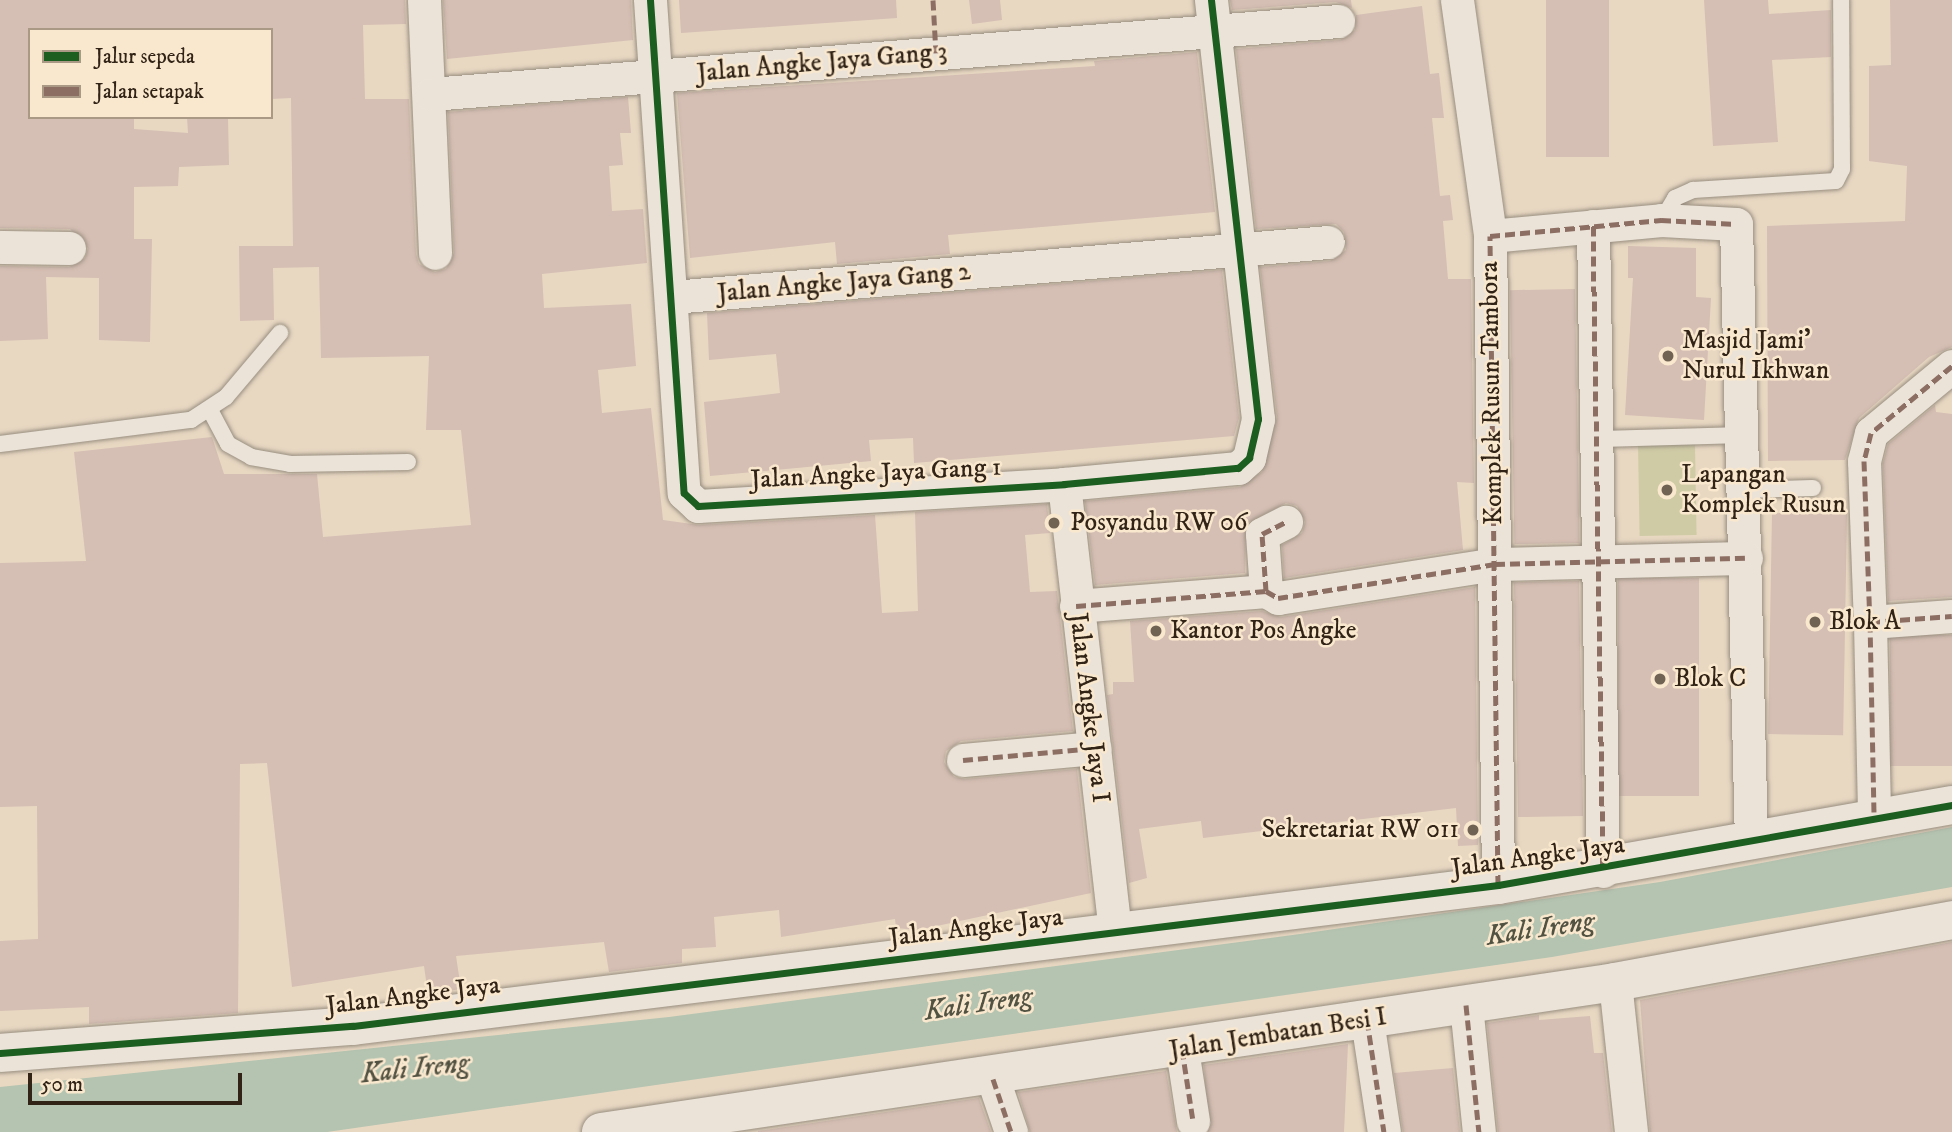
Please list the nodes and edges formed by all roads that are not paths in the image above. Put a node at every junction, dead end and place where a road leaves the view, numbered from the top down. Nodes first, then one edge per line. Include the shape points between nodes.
1 (424, 0) edge
2 (650, 0) edge
3 (1457, 0) edge
4 (1840, 0) edge
5 (1212, 15) edge
6 (1338, 21) dead end
7 (654, 77) junction
8 (430, 94) junction
9 (1661, 220) junction
10 (1593, 226) junction
11 (1490, 236) junction
12 (1328, 242) dead end
13 (0, 247) edge
14 (69, 248) dead end
15 (1236, 250) junction
16 (435, 253) dead end
17 (672, 297) junction
18 (280, 333) dead end
19 (1952, 366) edge
20 (211, 410) junction
21 (1744, 435) junction
22 (1600, 439) junction
23 (0, 444) edge
24 (408, 462) dead end
25 (1064, 484) junction
26 (1813, 488) dead end
27 (1745, 490) junction
28 (1286, 522) dead end
29 (1746, 558) junction
30 (1603, 559) junction
31 (1495, 564) junction
32 (1266, 591) junction
33 (1076, 606) junction
34 (1952, 616) edge
35 (1870, 622) junction
36 (1094, 748) junction
37 (963, 760) dead end
38 (1952, 805) edge
39 (1874, 818) junction
40 (1751, 841) junction
41 (1603, 871) junction
42 (1498, 885) junction
43 (1952, 920) edge
44 (1115, 933) junction
45 (1615, 982) junction
46 (1466, 1005) junction
47 (1367, 1020) junction
48 (1182, 1049) junction
49 (0, 1053) edge
50 (993, 1079) junction
51 (1193, 1121) dead end
52 (726, 1124) edge
53 (601, 1132) edge
54 (1011, 1132) edge
55 (1384, 1132) edge
56 (1479, 1132) edge
57 (1631, 1132) edge

1 - 8 street
2 - 7 street
3 - 11 street
4 - 9 lane via 1842,169 1836,181 1693,190 1675,198
5 - 6 street, Jalan Angke Jaya Gang 3
5 - 7 street, Jalan Angke Jaya Gang 3
5 - 15 street
7 - 8 street, Jalan Angke Jaya Gang 3
7 - 17 street
8 - 16 street
9 - 10 street, Komplek Rusun Tambora
9 - 21 street, Komplek Rusun Tambora via 1738,223
10 - 11 street, Komplek Rusun Tambora
10 - 22 street
11 - 31 street, Komplek Rusun Tambora
12 - 15 street, Jalan Angke Jaya Gang 2
13 - 14 street
15 - 17 street, Jalan Angke Jaya Gang 2
15 - 25 street, Jalan Angke Jaya Gang 1 via 1258,419 1255,440 1238,468
17 - 25 street, Jalan Angke Jaya Gang 1 via 684,493 690,502
18 - 20 lane
19 - 35 street via 1871,433 1864,461
20 - 23 lane via 191,420
20 - 24 lane via 228,444 251,457 290,464
21 - 22 lane
21 - 27 street, Komplek Rusun Tambora
22 - 30 street
25 - 33 street, Jalan Angke Jaya I
26 - 27 lane
27 - 29 street, Komplek Rusun Tambora
28 - 32 street via 1262,534
29 - 30 street, Komplek Rusun Tambora
29 - 40 street, Komplek Rusun Tambora
30 - 31 street, Komplek Rusun Tambora
30 - 41 street
31 - 32 street via 1278,598
31 - 42 street
32 - 33 street
33 - 36 street, Jalan Angke Jaya I
34 - 35 street
35 - 39 street
36 - 37 street
36 - 44 street, Jalan Angke Jaya I
38 - 39 street, Jalan Angke Jaya
39 - 40 street, Jalan Angke Jaya
40 - 41 street, Jalan Angke Jaya
41 - 42 street, Jalan Angke Jaya
42 - 44 street, Jalan Angke Jaya
43 - 45 street, Jalan Jembatan Besi I
44 - 49 street, Jalan Angke Jaya via 353,1026
45 - 46 street, Jalan Jembatan Besi I
45 - 57 street
46 - 47 street, Jalan Jembatan Besi I
46 - 56 street
47 - 48 street, Jalan Jembatan Besi I
47 - 55 street
48 - 50 street, Jalan Jembatan Besi I
48 - 51 street
50 - 52 street, Jalan Jembatan Besi I
50 - 54 street
52 - 53 street, Jalan Jembatan Besi I

